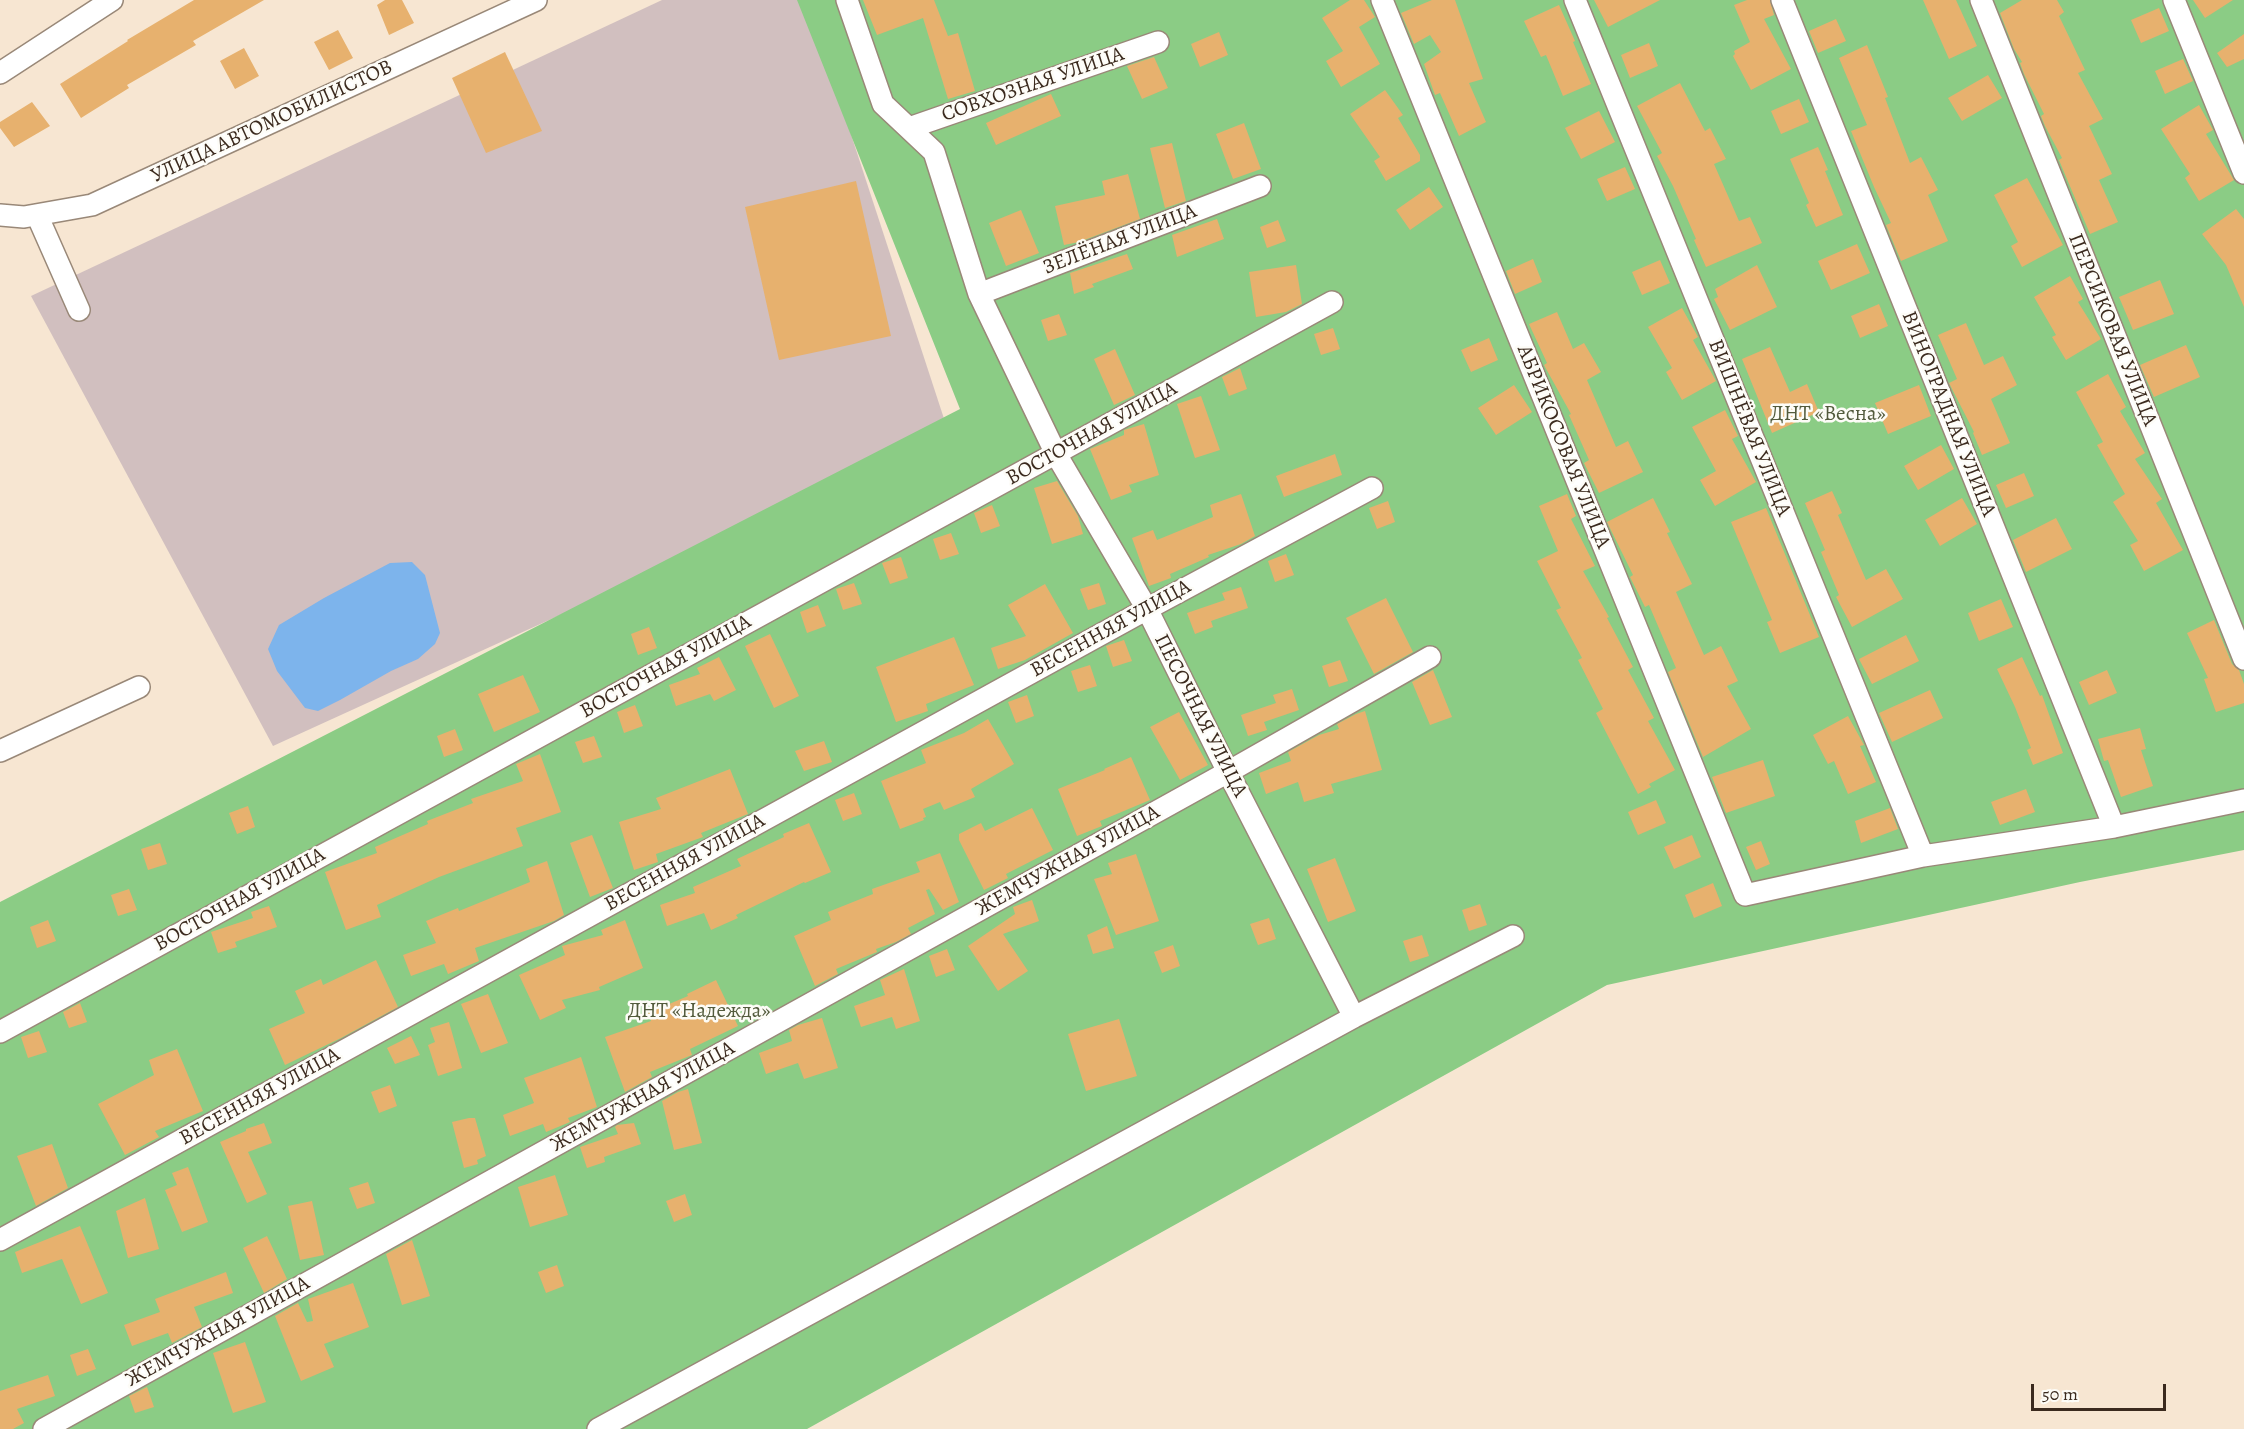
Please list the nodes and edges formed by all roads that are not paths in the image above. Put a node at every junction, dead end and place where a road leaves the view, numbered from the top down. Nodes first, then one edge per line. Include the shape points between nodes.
1 (112, 0) edge
2 (536, 0) edge
3 (847, 0) edge
4 (1382, 0) edge
5 (1575, 0) edge
6 (1782, 0) edge
7 (1981, 0) edge
8 (2174, 0) edge
9 (1158, 42) dead end
10 (0, 74) edge
11 (909, 128) junction
12 (2244, 173) edge
13 (1260, 186) dead end
14 (0, 215) edge
15 (37, 215) junction
16 (979, 294) junction
17 (1332, 302) dead end
18 (79, 310) dead end
19 (1056, 454) junction
20 (1372, 488) dead end
21 (1147, 609) junction
22 (1430, 657) dead end
23 (2244, 659) edge
24 (139, 687) dead end
25 (0, 750) edge
26 (1228, 772) junction
27 (2244, 800) edge
28 (2114, 827) junction
29 (1923, 856) junction
30 (1513, 936) dead end
31 (1354, 1017) junction
32 (0, 1032) edge
33 (0, 1240) edge
34 (44, 1429) edge
35 (598, 1429) edge

1 - 10 street
2 - 15 street, УЛИЦА АВТОМОБИЛИСТОВ via 92,205
3 - 11 street, ПЕСОЧНАЯ УЛИЦА via 883,104
4 - 29 street, АБРИКОСОВАЯ УЛИЦА via 1745,895
5 - 29 street, ВИШНЁВАЯ УЛИЦА
6 - 28 street, ВИНОГРАДНАЯ УЛИЦА
7 - 23 street, ПЕРСИКОВАЯ УЛИЦА
8 - 12 street
9 - 11 street, СОВХОЗНАЯ УЛИЦА
11 - 16 street, ПЕСОЧНАЯ УЛИЦА via 934,152
13 - 16 street, ЗЕЛЁНАЯ УЛИЦА
14 - 15 street, УЛИЦА АВТОМОБИЛИСТОВ
15 - 18 street
16 - 19 street, ПЕСОЧНАЯ УЛИЦА
17 - 19 street, ВОСТОЧНАЯ УЛИЦА
19 - 21 street, ПЕСОЧНАЯ УЛИЦА
19 - 32 street, ВОСТОЧНАЯ УЛИЦА
20 - 21 street, ВЕСЕННЯЯ УЛИЦА
21 - 26 street, ПЕСОЧНАЯ УЛИЦА
21 - 33 street, ВЕСЕННЯЯ УЛИЦА
22 - 26 street, ЖЕМЧУЖНАЯ УЛИЦА
24 - 25 street
26 - 31 street, ПЕСОЧНАЯ УЛИЦА
26 - 34 street, ЖЕМЧУЖНАЯ УЛИЦА
27 - 28 street
28 - 29 street
30 - 31 street
31 - 35 street

